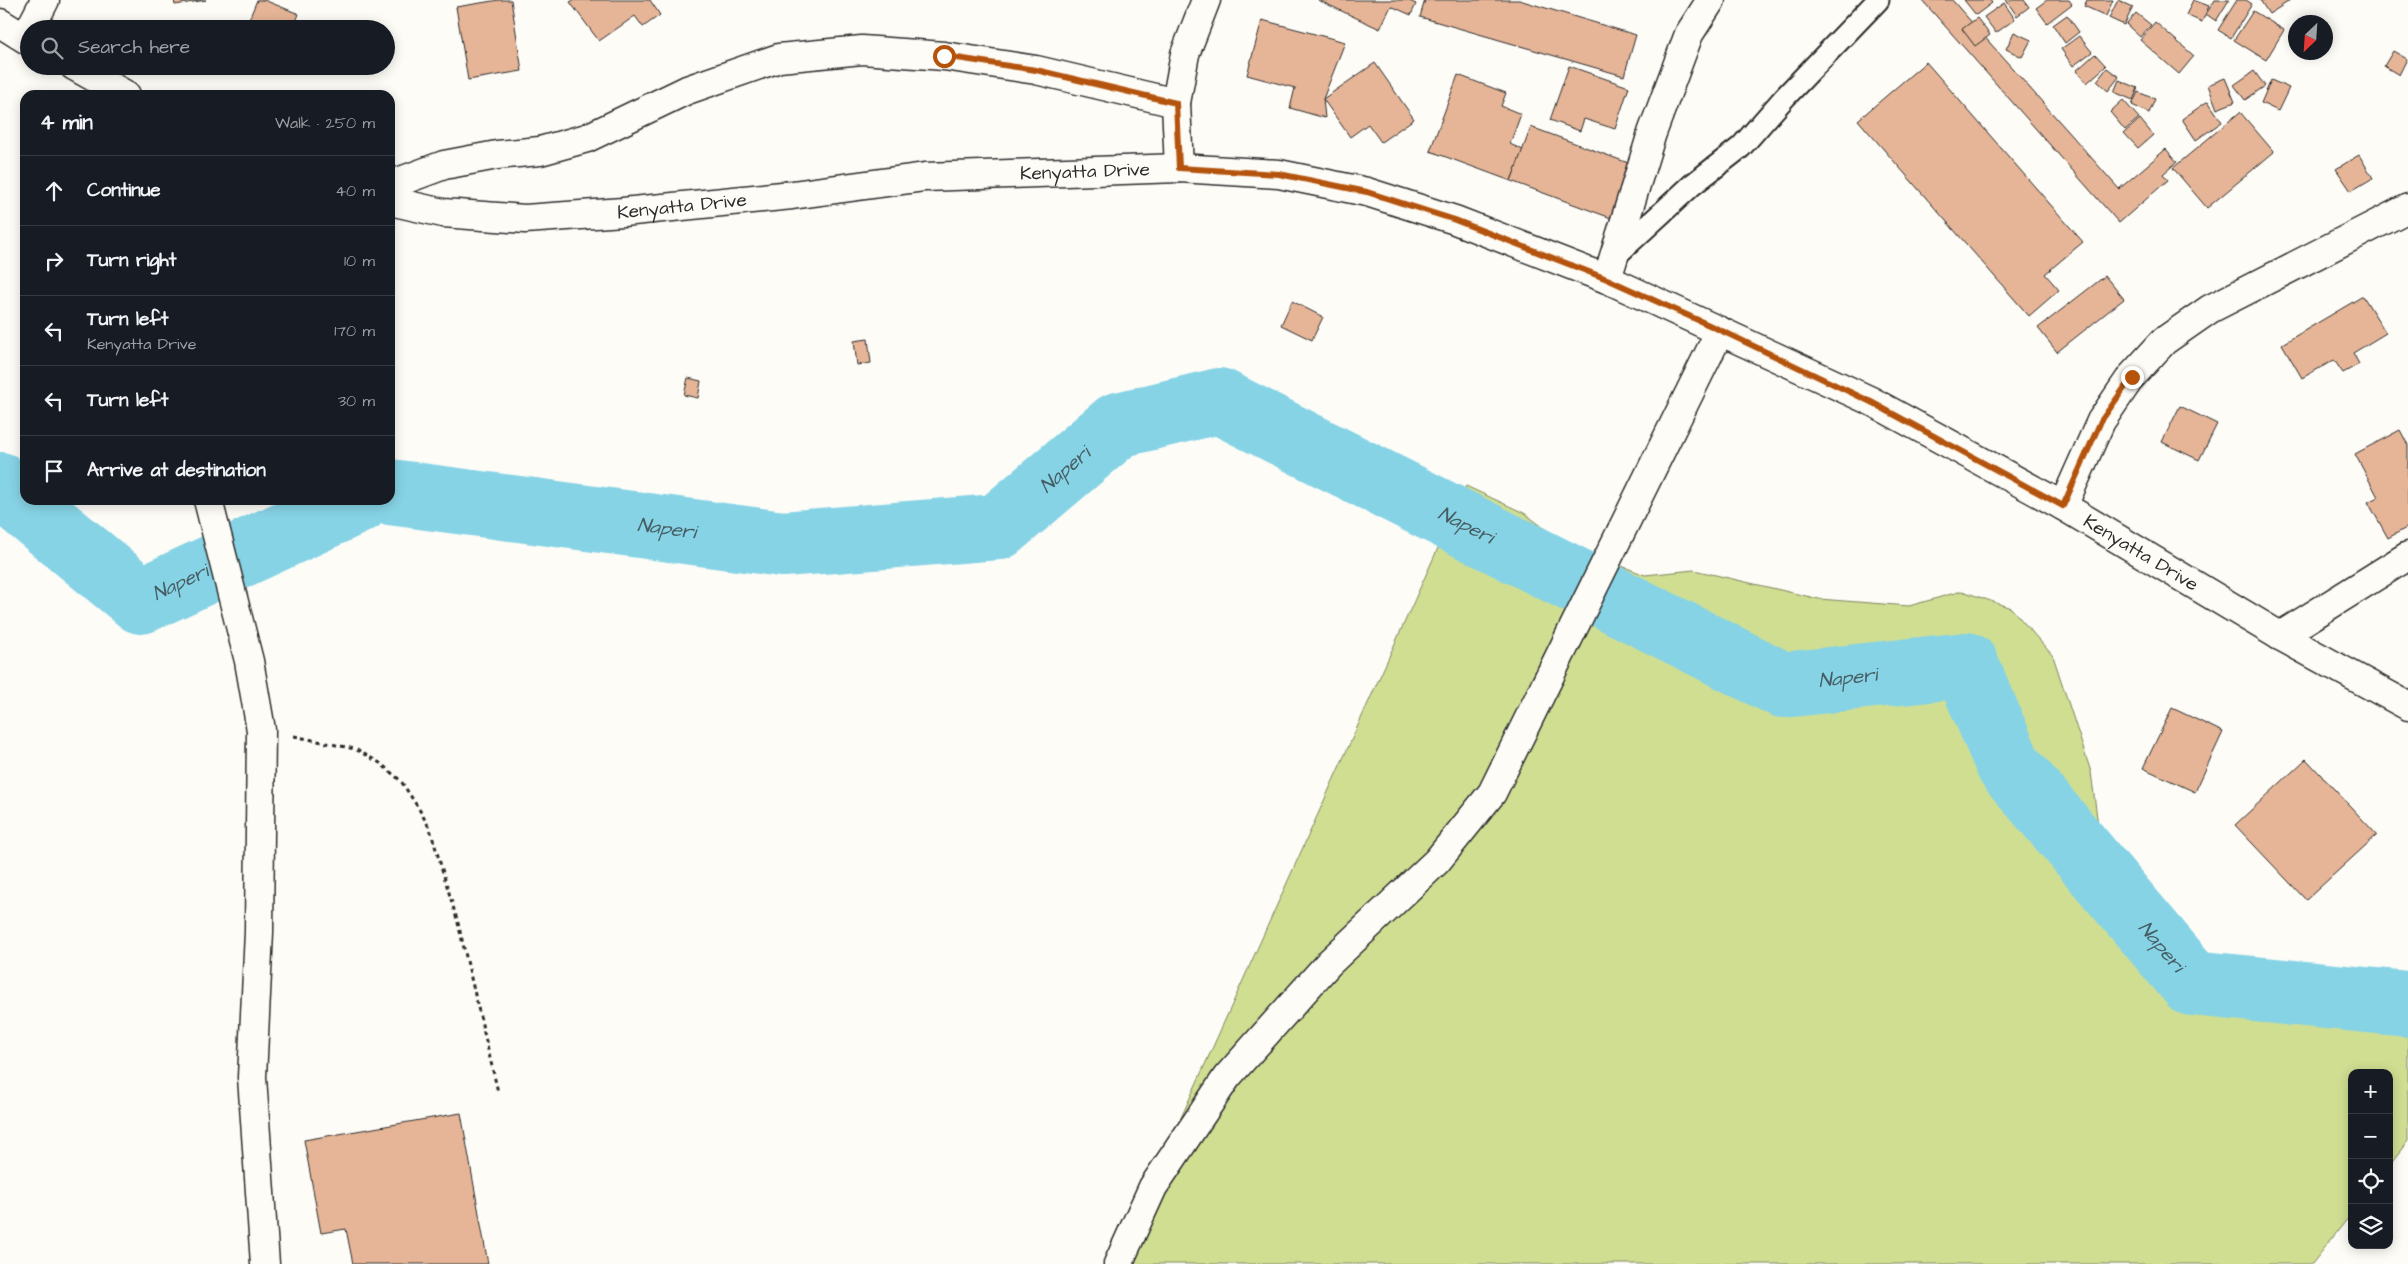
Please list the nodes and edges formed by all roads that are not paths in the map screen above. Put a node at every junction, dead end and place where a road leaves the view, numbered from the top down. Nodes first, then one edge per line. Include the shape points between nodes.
1 (45, 0) edge
2 (1206, 0) edge
3 (1711, 0) edge
4 (1878, 0) edge
5 (35, 20) edge
6 (0, 23) edge
7 (20, 32) edge
8 (90, 75) edge
9 (117, 90) edge
10 (1176, 103) junction
11 (1179, 168) junction
12 (395, 183) edge
13 (395, 202) edge
14 (2408, 208) edge
15 (1610, 268) junction
16 (1720, 330) junction
17 (209, 505) edge
18 (2063, 506) junction
19 (2408, 556) edge
20 (2280, 636) junction
21 (2408, 706) edge
22 (265, 1264) edge
23 (1118, 1264) edge

1 - 5 street
2 - 10 street via 1185,54
3 - 15 street via 1690,34 1652,133
4 - 15 lane via 1741,147 1692,185
6 - 7 street
8 - 9 street
10 - 11 street
10 - 12 street via 1036,70 944,56 862,50 779,58 687,90 587,138 540,151 444,165
11 - 13 street, Kenyatta Drive via 924,177 792,195 525,219 443,213
11 - 15 street, Kenyatta Drive via 1279,174 1367,192
14 - 18 street via 2210,309 2164,341 2132,377 2101,421
15 - 16 street, Kenyatta Drive
16 - 18 street, Kenyatta Drive via 1871,402
16 - 23 street via 1492,793 1437,860 1329,964 1227,1077 1153,1187
17 - 22 street via 249,661 261,730 259,914 252,1077
18 - 20 street, Kenyatta Drive
19 - 20 street
20 - 21 street, Kenyatta Drive

